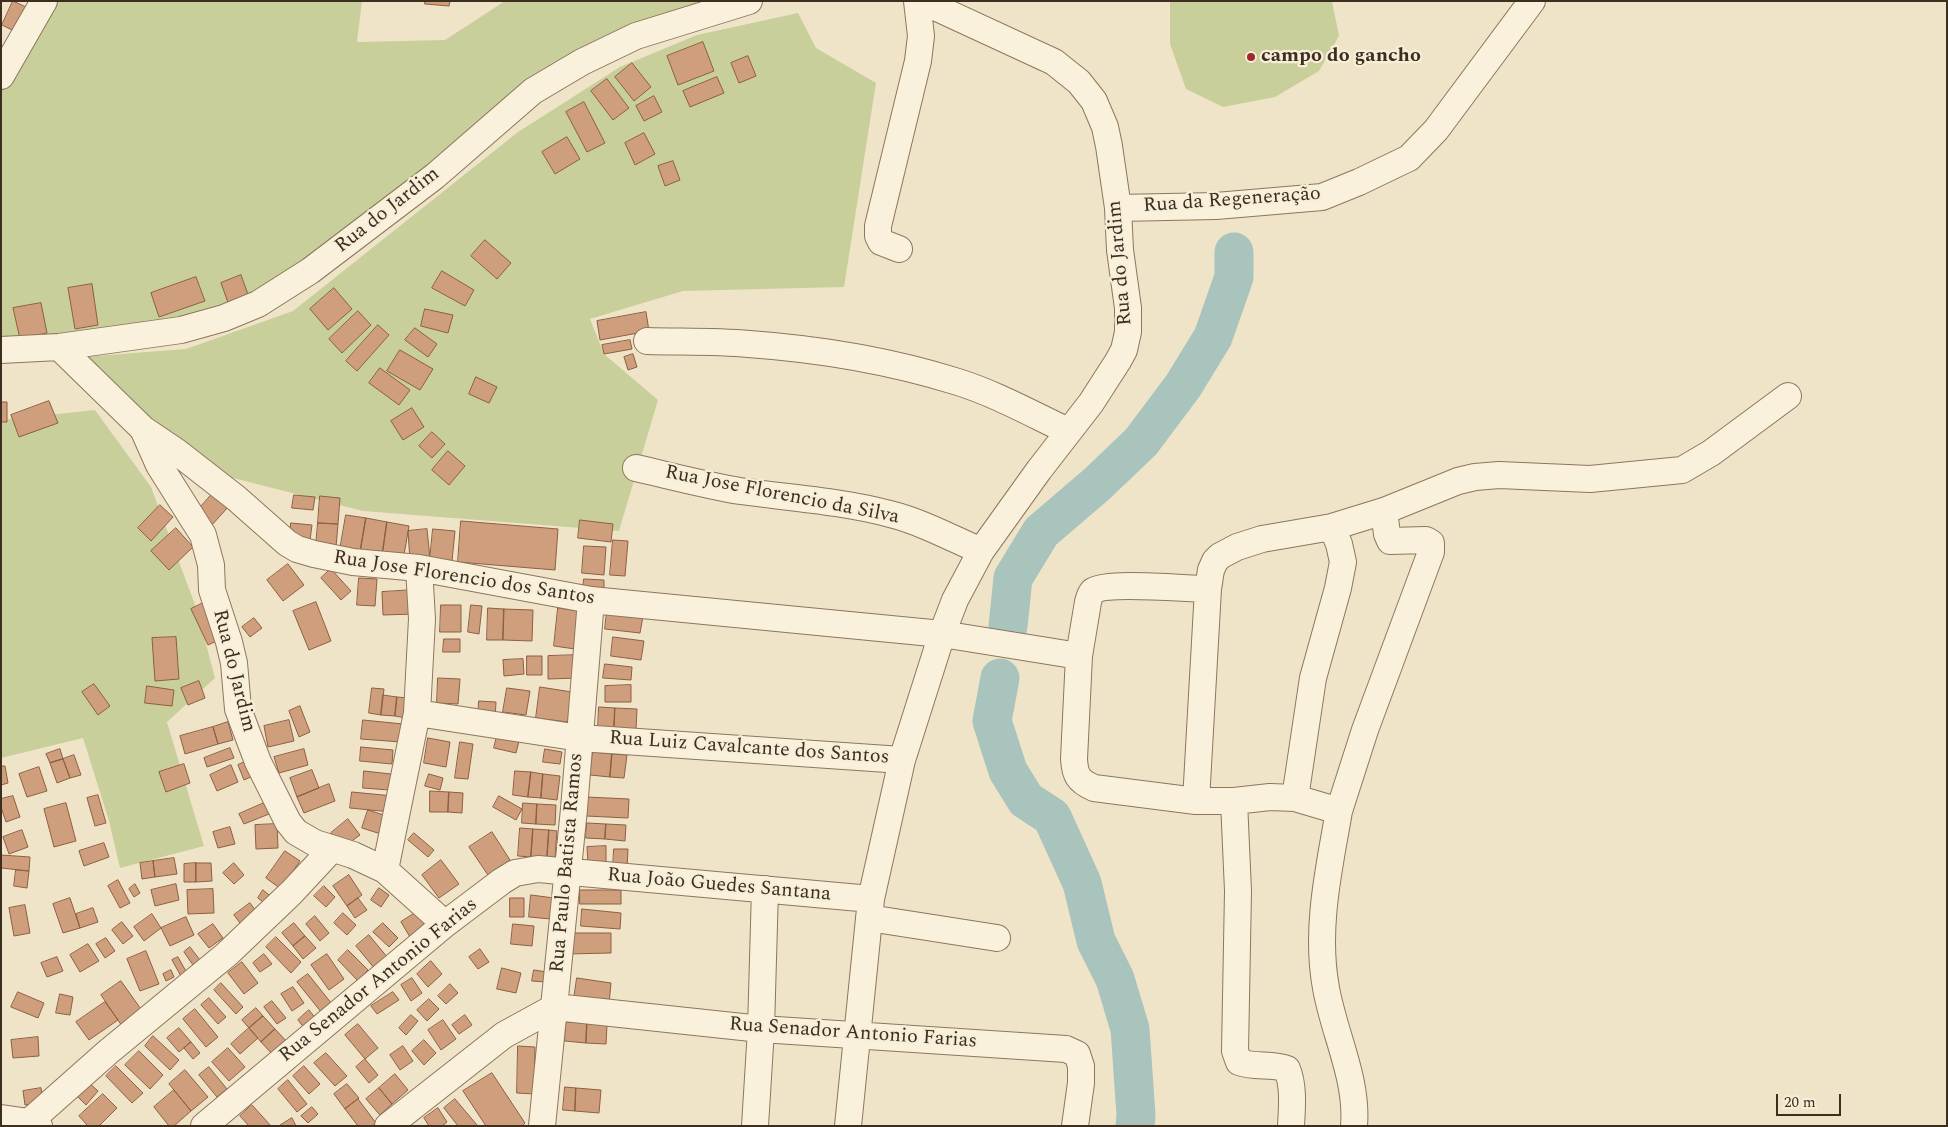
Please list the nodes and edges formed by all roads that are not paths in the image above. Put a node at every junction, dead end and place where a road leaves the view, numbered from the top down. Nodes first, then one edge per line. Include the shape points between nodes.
1 (44, 1) edge
2 (749, 1) edge
3 (917, 1) edge
4 (922, 1) edge
5 (1532, 1) edge
6 (1, 76) edge
7 (1118, 208) junction
8 (899, 250) dead end
9 (647, 341) dead end
10 (59, 347) junction
11 (1, 350) edge
12 (1788, 396) dead end
13 (143, 428) junction
14 (1068, 432) junction
15 (636, 468) dead end
16 (1384, 511) junction
17 (1332, 527) junction
18 (981, 551) junction
19 (419, 568) junction
20 (1208, 589) junction
21 (591, 600) junction
22 (942, 634) junction
23 (1080, 656) junction
24 (417, 713) junction
25 (580, 738) junction
26 (902, 760) junction
27 (1295, 798) junction
28 (1196, 801) junction
29 (1234, 801) junction
30 (1339, 811) junction
31 (332, 849) junction
32 (385, 870) junction
33 (567, 872) junction
34 (766, 889) junction
35 (870, 908) junction
36 (445, 924) junction
37 (997, 938) dead end
38 (555, 1007) junction
39 (762, 1029) junction
40 (858, 1035) junction
41 (1, 1118) edge
42 (34, 1124) edge
43 (204, 1126) edge
44 (388, 1126) edge
45 (542, 1126) edge
46 (755, 1126) edge
47 (848, 1126) edge
48 (1075, 1126) edge
49 (1291, 1126) edge
50 (1354, 1126) edge

1 - 6 street
2 - 10 street, Rua do Jardim via 636,36 582,62 533,91 427,182 310,271 258,304 181,330
3 - 8 street via 921,36 918,61 878,226 881,242
4 - 7 street, Rua do Jardim via 1054,62 1079,82 1094,101 1105,127
5 - 7 street, Rua da Regeneração via 1436,130 1409,158 1322,197 1216,206
7 - 14 street, Rua do Jardim via 1128,308 1124,350 1091,403
9 - 14 street via 749,344 916,370 960,382
10 - 11 street, Rua do Jardim
10 - 13 street, Rua Jose Florencio dos Santos
12 - 16 street via 1711,453 1682,470 1590,479 1475,477
13 - 19 street, Rua Jose Florencio dos Santos via 196,466 297,549 353,562
13 - 31 street, Rua do Jardim via 159,465 203,535 211,565 212,590 234,663 238,709 258,762 296,832
14 - 18 street, Rua do Jardim
15 - 18 street, Rua Jose Florencio da Silva via 738,490 889,513 918,522
16 - 17 street
16 - 30 street via 1390,541 1426,540 1431,543 1432,552 1365,730
17 - 20 street via 1262,539 1236,547 1215,561
17 - 27 street via 1343,562 1313,678
18 - 22 street, Rua do Jardim via 955,600
19 - 21 street, Rua Jose Florencio dos Santos
19 - 24 street via 421,628
20 - 23 street via 1117,586 1094,590 1088,602
20 - 28 street
21 - 22 street, Rua Jose Florencio dos Santos
21 - 25 street, Rua Paulo Batista Ramos
22 - 23 street, Rua Jose Florencio dos Santos
22 - 26 street, Rua do Jardim
23 - 28 street via 1074,759 1080,781 1094,788
24 - 25 street, Rua Luiz Cavalcante dos Santos
24 - 32 street
25 - 26 street, Rua Luiz Cavalcante dos Santos
25 - 33 street, Rua Paulo Batista Ramos
26 - 35 street, Rua do Jardim
27 - 29 street
27 - 30 street
28 - 29 street
29 - 49 street via 1238,891 1235,1051 1240,1062 1250,1066 1281,1066 1287,1069 1292,1094
30 - 50 street via 1324,898 1322,943 1326,988 1349,1076 1355,1110
31 - 32 street, Rua do Jardim
31 - 42 street via 227,954 108,1052
32 - 36 street, Rua do Jardim
33 - 34 street, Rua João Guedes Santana
33 - 36 street, Rua Senador Antonio Farias via 538,869 515,873
33 - 38 street, Rua Paulo Batista Ramos
34 - 35 street, Rua João Guedes Santana
34 - 39 street
35 - 37 street, Rua João Guedes Santana
35 - 40 street, Rua do Jardim
36 - 43 street, Rua Senador Antonio Farias
38 - 39 street, Rua Senador Antonio Farias
38 - 44 street via 504,1035
38 - 45 street, Rua Paulo Batista Ramos
39 - 40 street, Rua Senador Antonio Farias
39 - 46 street
40 - 47 street, Rua do Jardim
40 - 48 street, Rua Senador Antonio Farias via 1073,1050 1081,1066
41 - 42 street

